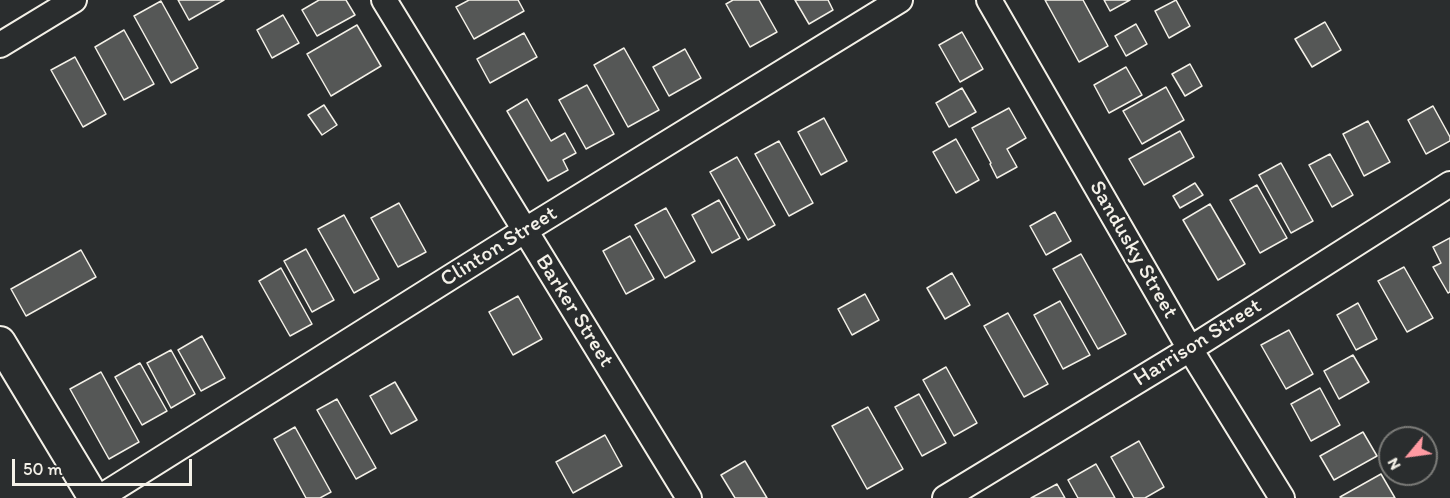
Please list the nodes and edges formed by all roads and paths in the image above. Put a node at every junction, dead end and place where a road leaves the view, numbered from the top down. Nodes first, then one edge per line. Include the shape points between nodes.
1 (74, 0) edge
2 (384, 0) edge
3 (900, 0) edge
4 (988, 0) edge
5 (0, 45) edge
6 (1450, 184) edge
7 (524, 231) junction
8 (0, 342) edge
9 (1190, 349) junction
10 (94, 498) edge
11 (99, 498) edge
12 (689, 498) edge
13 (945, 498) edge
14 (1282, 498) edge

1 - 5 street
2 - 7 street, Barker Street
3 - 7 street, Clinton Street
4 - 9 street, Sandusky Street
6 - 9 street, Harrison Street
7 - 11 street, Clinton Street
7 - 12 street, Barker Street
8 - 10 main road
9 - 13 street, Harrison Street
9 - 14 street, Sandusky Street

